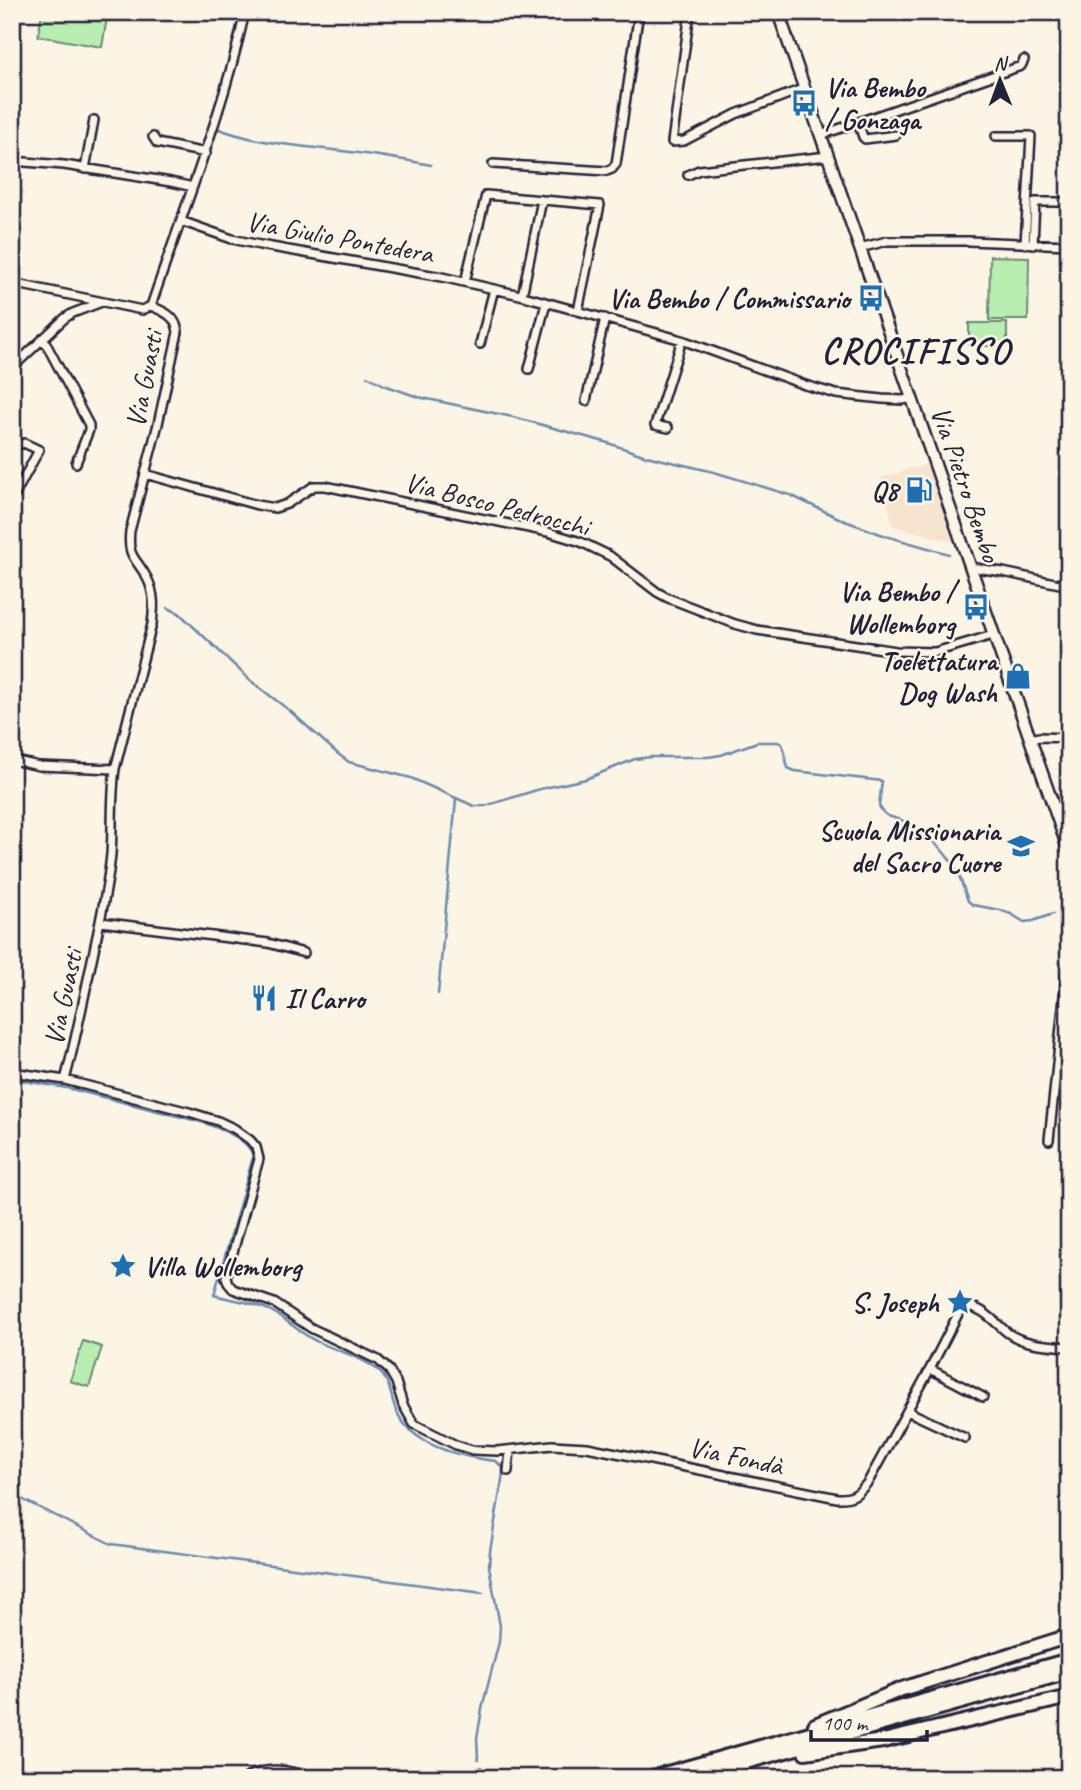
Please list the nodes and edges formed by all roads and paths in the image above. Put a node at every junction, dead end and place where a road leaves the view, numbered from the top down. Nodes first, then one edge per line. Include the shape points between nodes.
1 (246, 12) edge
2 (639, 12) edge
3 (690, 12) edge
4 (778, 12) edge
5 (1023, 63) dead end
6 (805, 88) junction
7 (94, 120) dead end
8 (858, 122) junction
9 (821, 135) junction
10 (895, 135) dead end
11 (996, 136) dead end
12 (153, 137) dead end
13 (206, 153) junction
14 (828, 156) junction
15 (12, 161) edge
16 (493, 164) dead end
17 (85, 169) junction
18 (688, 175) dead end
19 (193, 187) junction
20 (542, 200) junction
21 (1068, 202) edge
22 (181, 221) junction
23 (1029, 244) junction
24 (1069, 245) edge
25 (860, 248) junction
26 (464, 282) junction
27 (12, 283) edge
28 (494, 289) junction
29 (520, 295) junction
30 (103, 302) junction
31 (546, 303) junction
32 (150, 306) junction
33 (578, 311) junction
34 (605, 318) junction
35 (43, 338) junction
36 (682, 340) junction
37 (480, 344) dead end
38 (12, 349) edge
39 (22, 358) junction
40 (12, 368) edge
41 (528, 369) dead end
42 (912, 398) junction
43 (586, 401) dead end
44 (668, 428) dead end
45 (12, 447) edge
46 (76, 463) dead end
47 (145, 474) junction
48 (12, 500) edge
49 (971, 570) junction
50 (1069, 586) edge
51 (993, 635) junction
52 (1069, 738) edge
53 (1030, 739) junction
54 (12, 760) edge
55 (115, 769) junction
56 (1069, 851) edge
57 (101, 922) junction
58 (1069, 950) edge
59 (304, 953) dead end
60 (12, 1072) edge
61 (65, 1080) junction
62 (1049, 1140) dead end
63 (1069, 1347) edge
64 (930, 1369) junction
65 (983, 1397) dead end
66 (907, 1411) junction
67 (965, 1438) dead end
68 (510, 1451) junction
69 (508, 1471) dead end
70 (1069, 1636) edge
71 (1069, 1660) edge
72 (1069, 1672) edge
73 (1069, 1697) edge
74 (727, 1762) junction
75 (249, 1778) edge
76 (305, 1778) edge
77 (650, 1778) edge
78 (689, 1778) edge

1 - 13 street, Via Guasti
2 - 16 street via 612,169
3 - 6 street via 671,142 684,141 736,114
4 - 6 main road, Via Pietro Bembo
5 - 8 street
6 - 9 main road, Via Pietro Bembo
7 - 17 street
8 - 9 street
8 - 10 street via 865,139
9 - 14 main road, Via Pietro Bembo
11 - 23 street via 1031,136
12 - 13 street via 157,143
13 - 19 street, Via Guasti
14 - 18 street
14 - 25 main road, Via Pietro Bembo
15 - 17 street
17 - 19 street
19 - 22 street, Via Guasti
20 - 26 street via 486,195
20 - 29 street
20 - 33 street via 600,205
21 - 23 street via 1035,202
22 - 26 street, Via Giulio Pontedera via 232,239
22 - 32 street, Via Guasti
23 - 24 street
23 - 25 street via 887,241
25 - 42 main road, Via Pietro Bembo
26 - 28 street, Via Giulio Pontedera
27 - 30 street
28 - 29 street, Via Giulio Pontedera
28 - 37 street
29 - 31 street, Via Giulio Pontedera
30 - 32 street via 142,310
30 - 35 street via 73,313
31 - 33 street, Via Giulio Pontedera
31 - 41 street
32 - 47 street, Via Guasti via 172,316 178,332
33 - 34 street, Via Giulio Pontedera
34 - 36 street, Via Giulio Pontedera
34 - 43 street
35 - 39 street
35 - 46 street via 89,425
36 - 42 street, Via Giulio Pontedera via 836,394
36 - 44 street via 655,425
38 - 39 street
39 - 40 street
42 - 49 main road, Via Pietro Bembo
45 - 48 street via 24,443 39,450
47 - 51 street, Via Bosco Pedrocchi via 275,508 314,486 326,486 548,532 610,556 668,598 757,630 918,653
47 - 55 street, Via Guasti via 129,546 148,580 155,606
49 - 50 street
49 - 51 main road, Via Pietro Bembo
51 - 53 main road, Via Pietro Bembo
52 - 53 street
53 - 56 main road, Via Pietro Bembo
54 - 55 street via 39,766
55 - 57 street, Via Guasti via 111,855
57 - 59 street, Via Guasti via 268,943
57 - 61 street, Via Guasti
58 - 62 street
60 - 61 street
61 - 68 street via 218,1121 250,1140 258,1164 226,1276 233,1289 274,1303 312,1328 378,1360 389,1370 408,1416 420,1428 465,1448
63 - 64 street, Via Fondà via 1018,1338 979,1309 966,1306
64 - 65 street
64 - 66 street, Via Fondà
66 - 67 street
66 - 68 street, Via Fondà via 869,1482 849,1499 587,1447 552,1445
68 - 69 street
70 - 74 highway via 902,1689 760,1743
71 - 74 highway
72 - 74 highway
73 - 74 highway via 883,1741 801,1752 764,1763
74 - 77 highway
74 - 78 highway
75 - 76 main road via 269,1771

